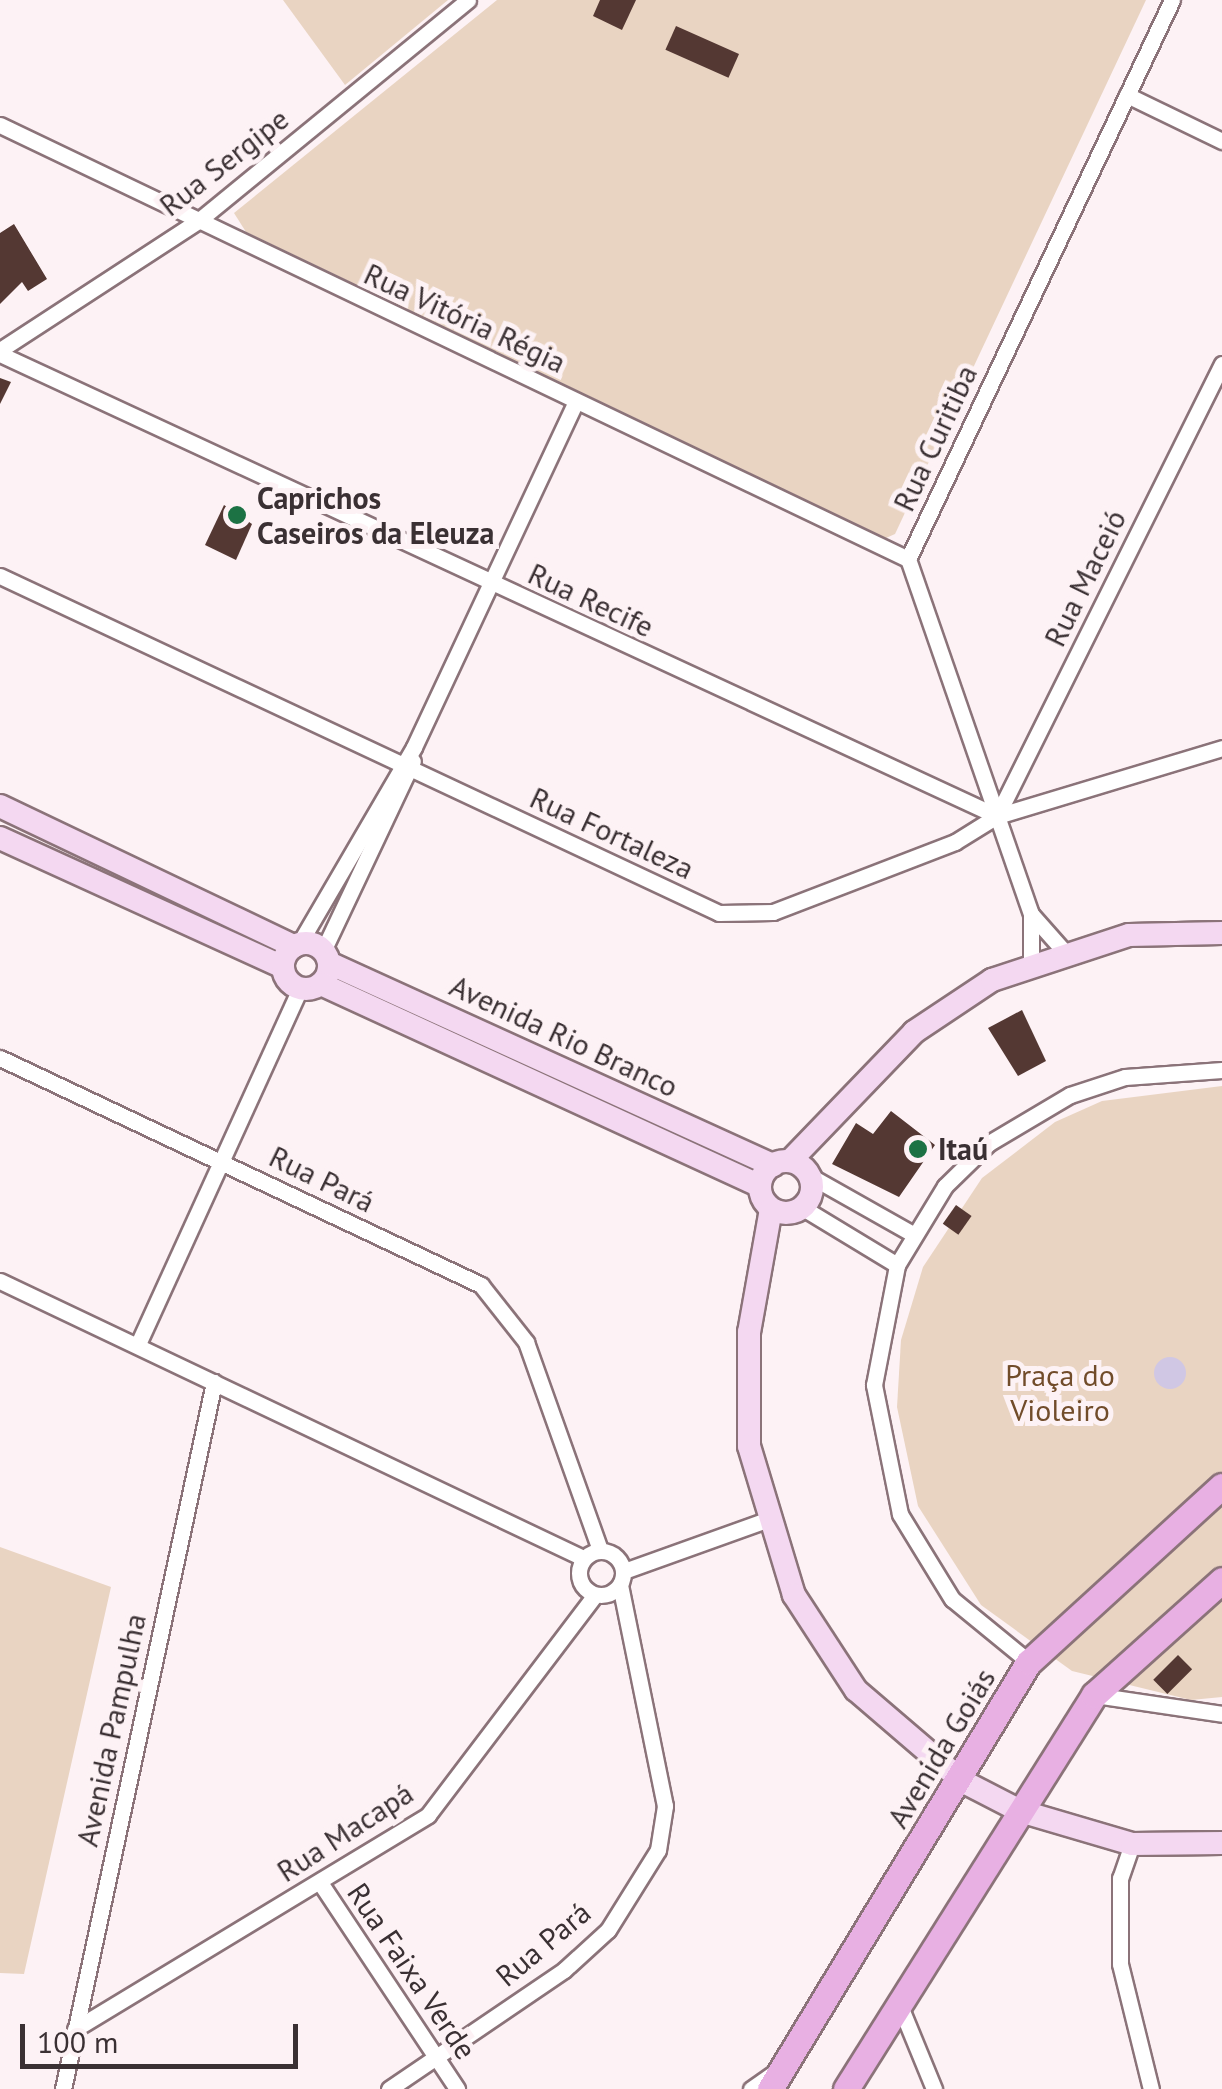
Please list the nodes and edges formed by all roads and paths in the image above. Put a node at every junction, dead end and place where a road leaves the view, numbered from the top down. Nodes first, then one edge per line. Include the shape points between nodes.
1 (468, 0) edge
2 (1172, 0) edge
3 (1127, 95) junction
4 (0, 125) edge
5 (1222, 141) edge
6 (198, 222) junction
7 (0, 352) edge
8 (1222, 364) edge
9 (576, 401) junction
10 (908, 559) junction
11 (0, 576) edge
12 (490, 584) junction
13 (1222, 748) edge
14 (406, 768) junction
15 (0, 806) edge
16 (997, 816) junction
17 (0, 838) edge
18 (318, 910) junction
19 (1030, 914) junction
20 (338, 919) junction
21 (1222, 933) edge
22 (1063, 950) junction
23 (292, 952) junction
24 (1030, 962) junction
25 (319, 972) junction
26 (0, 1058) edge
27 (1222, 1070) edge
28 (222, 1161) junction
29 (782, 1163) junction
30 (810, 1176) junction
31 (760, 1186) junction
32 (771, 1208) junction
33 (803, 1208) junction
34 (913, 1234) junction
35 (898, 1265) junction
36 (1, 1282) edge
37 (138, 1344) junction
38 (214, 1382) junction
39 (1222, 1486) edge
40 (764, 1521) junction
41 (588, 1557) junction
42 (1222, 1580) edge
43 (609, 1582) junction
44 (1029, 1662) junction
45 (1094, 1695) junction
46 (1222, 1714) edge
47 (962, 1781) junction
48 (1020, 1811) junction
49 (1222, 1842) edge
50 (1132, 1844) junction
51 (321, 1884) junction
52 (900, 2006) junction
53 (75, 2029) junction
54 (437, 2059) junction
55 (785, 2065) junction
56 (62, 2089) edge
57 (388, 2089) edge
58 (457, 2089) edge
59 (751, 2089) edge
60 (770, 2089) edge
61 (846, 2089) edge
62 (934, 2089) edge
63 (1151, 2089) edge

1 - 6 street, Rua Sergipe
2 - 3 street, Rua Curitiba
3 - 5 street
3 - 10 street, Rua Curitiba
4 - 6 street, Rua Vitória Régia
6 - 7 street, Rua Sergipe
6 - 9 street, Rua Vitória Régia
7 - 12 street, Rua Recife
8 - 16 street, Rua Maceió
9 - 10 street, Rua Vitória Régia
9 - 12 street, Rua Pará
10 - 16 street, Rua Curitiba
11 - 14 street, Rua Fortaleza
12 - 14 street, Rua Pará
12 - 16 street, Rua Recife
13 - 16 street, Rua Fortaleza
14 - 16 street, Rua Fortaleza via 719,912 773,912 956,842
14 - 18 street, Rua Pará
14 - 20 street, Rua Pará
15 - 23 street
16 - 19 street, Rua Curitiba
17 - 23 street
18 - 20 street
18 - 23 street, Rua Pará
19 - 22 street, Rua Curitiba
19 - 24 street, Rua Curitiba
20 - 25 street, Rua Pará
21 - 22 street via 1128,934
22 - 24 street
23 - 25 street
23 - 25 street
24 - 29 street via 914,1032
25 - 28 street, Rua Pará
25 - 29 street, Avenida Rio Branco
25 - 31 street, Avenida Rio Branco
26 - 28 street, Rua Pará
27 - 34 street via 1124,1076 1070,1095 989,1143
28 - 37 street, Rua Pará
28 - 41 street, Rua Pará via 481,1285 507,1309 588,1528
29 - 30 street, Avenida Rio Branco
29 - 31 street
30 - 33 street
30 - 34 street
31 - 32 street
32 - 33 street
32 - 40 street via 743,1396
33 - 35 street
34 - 35 street
35 - 44 street via 874,1386 886,1471 952,1599
36 - 37 street
37 - 38 street
38 - 41 street via 564,1553
38 - 53 street, Avenida Pampulha
39 - 44 main road, Avenida Goiás
40 - 43 street via 646,1558
40 - 47 street via 794,1596 856,1690
41 - 43 street, Rua Pará
41 - 43 street
42 - 45 main road
43 - 51 street, Rua Macapá via 428,1814
43 - 54 street, Rua Pará via 623,1616 665,1806 658,1850 608,1930
44 - 47 main road, Avenida Goiás
45 - 46 street
45 - 48 main road
47 - 48 street
47 - 55 main road, Avenida Goiás
48 - 50 street
48 - 52 main road
49 - 50 street
50 - 63 street via 1120,1878 1120,1964
51 - 53 street, Rua Macapá
51 - 54 street, Rua Faixa Verde
52 - 61 main road
52 - 62 street
53 - 56 street, Avenida Pampulha
54 - 57 street, Rua Pará
54 - 58 street, Rua Faixa Verde
55 - 59 street
55 - 60 main road, Avenida Goiás

